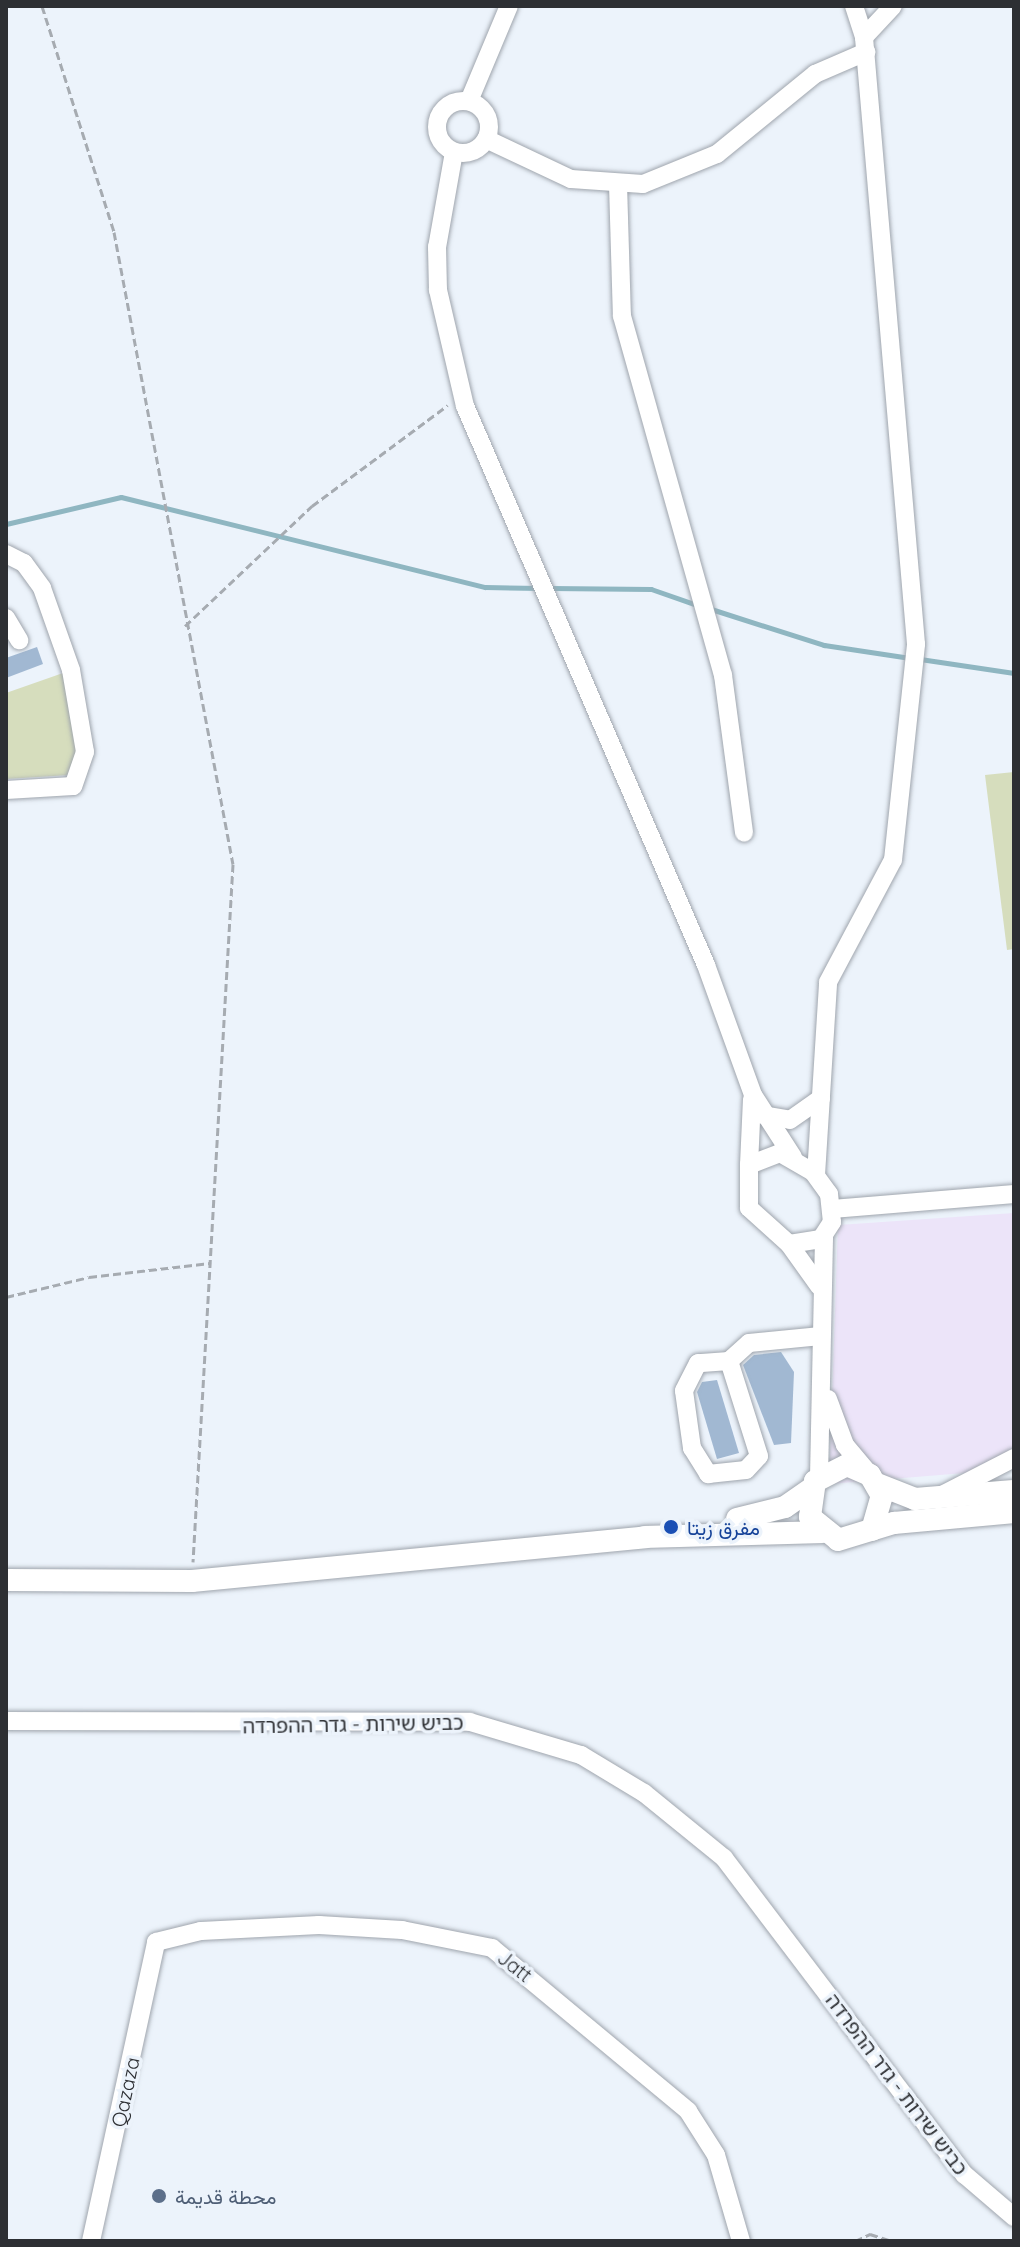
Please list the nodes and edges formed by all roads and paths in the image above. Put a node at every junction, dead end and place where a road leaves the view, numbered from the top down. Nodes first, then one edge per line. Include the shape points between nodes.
1 (42, 6) edge
2 (509, 6) edge
3 (854, 6) edge
4 (893, 6) edge
5 (865, 44) junction
6 (469, 101) junction
7 (486, 139) junction
8 (454, 152) junction
9 (618, 184) junction
10 (461, 396) junction
11 (6, 554) edge
12 (6, 618) edge
13 (184, 627) junction
14 (19, 640) dead end
15 (6, 790) edge
16 (744, 833) dead end
17 (751, 1088) junction
18 (821, 1098) junction
19 (763, 1115) junction
20 (793, 1157) junction
21 (749, 1165) junction
22 (816, 1175) junction
23 (1014, 1194) edge
24 (832, 1209) junction
25 (824, 1236) junction
26 (789, 1244) junction
27 (210, 1263) junction
28 (820, 1288) junction
29 (6, 1297) edge
30 (821, 1336) junction
31 (729, 1361) junction
32 (823, 1381) junction
33 (1014, 1458) edge
34 (874, 1480) junction
35 (815, 1483) junction
36 (1014, 1491) edge
37 (935, 1498) junction
38 (1014, 1512) edge
39 (872, 1530) junction
40 (822, 1532) junction
41 (645, 1537) junction
42 (6, 1580) edge
43 (192, 1581) junction
44 (6, 1721) edge
45 (156, 1942) joint
46 (1014, 2217) edge
47 (91, 2241) edge
48 (741, 2241) edge
49 (855, 2241) edge
50 (891, 2241) edge

1 - 13 path via 114,232
2 - 6 street
3 - 5 street
4 - 5 street
5 - 9 street via 815,74 717,154 643,184
5 - 18 street via 916,644 893,860 828,982
6 - 7 street via 486,114
6 - 8 street via 449,105 438,118 441,142
7 - 8 street via 473,152
7 - 9 street via 571,179
8 - 10 street via 437,247 438,290
9 - 16 street via 622,316 723,675
10 - 13 path via 312,506
10 - 17 street via 706,965
11 - 15 street via 24,563 42,588 71,670 85,752 73,786
12 - 14 street
13 - 27 path via 233,864
17 - 19 street
17 - 21 street
18 - 19 street via 790,1120
18 - 22 street
19 - 20 street
20 - 21 street via 768,1153
20 - 22 street
21 - 26 street via 749,1208
22 - 24 street
23 - 24 street
24 - 25 street
25 - 26 street
25 - 28 street
26 - 28 street
27 - 29 path via 89,1277
27 - 43 path
28 - 30 street
30 - 31 street via 749,1343
30 - 32 street
31 - 31 street via 759,1456 746,1470 708,1474 692,1448 684,1391 698,1363
32 - 34 street via 845,1445
32 - 35 street
33 - 37 street
34 - 35 main road via 847,1465
34 - 37 main road
34 - 39 main road via 882,1508
35 - 40 main road via 810,1517
35 - 41 main road via 768,1513
36 - 37 main road
38 - 39 main road
39 - 40 main road via 850,1540
40 - 41 main road
41 - 43 main road
42 - 43 main road
44 - 46 street, כביש שירות - גדר ההפרדה via 470,1722 581,1755 656,1801 724,1858 965,2175
45 - 47 street, Qazaza
45 - 48 street, Jatt via 201,1931 319,1925 402,1930 492,1948 688,2111 716,2155
49 - 50 path via 870,2234

